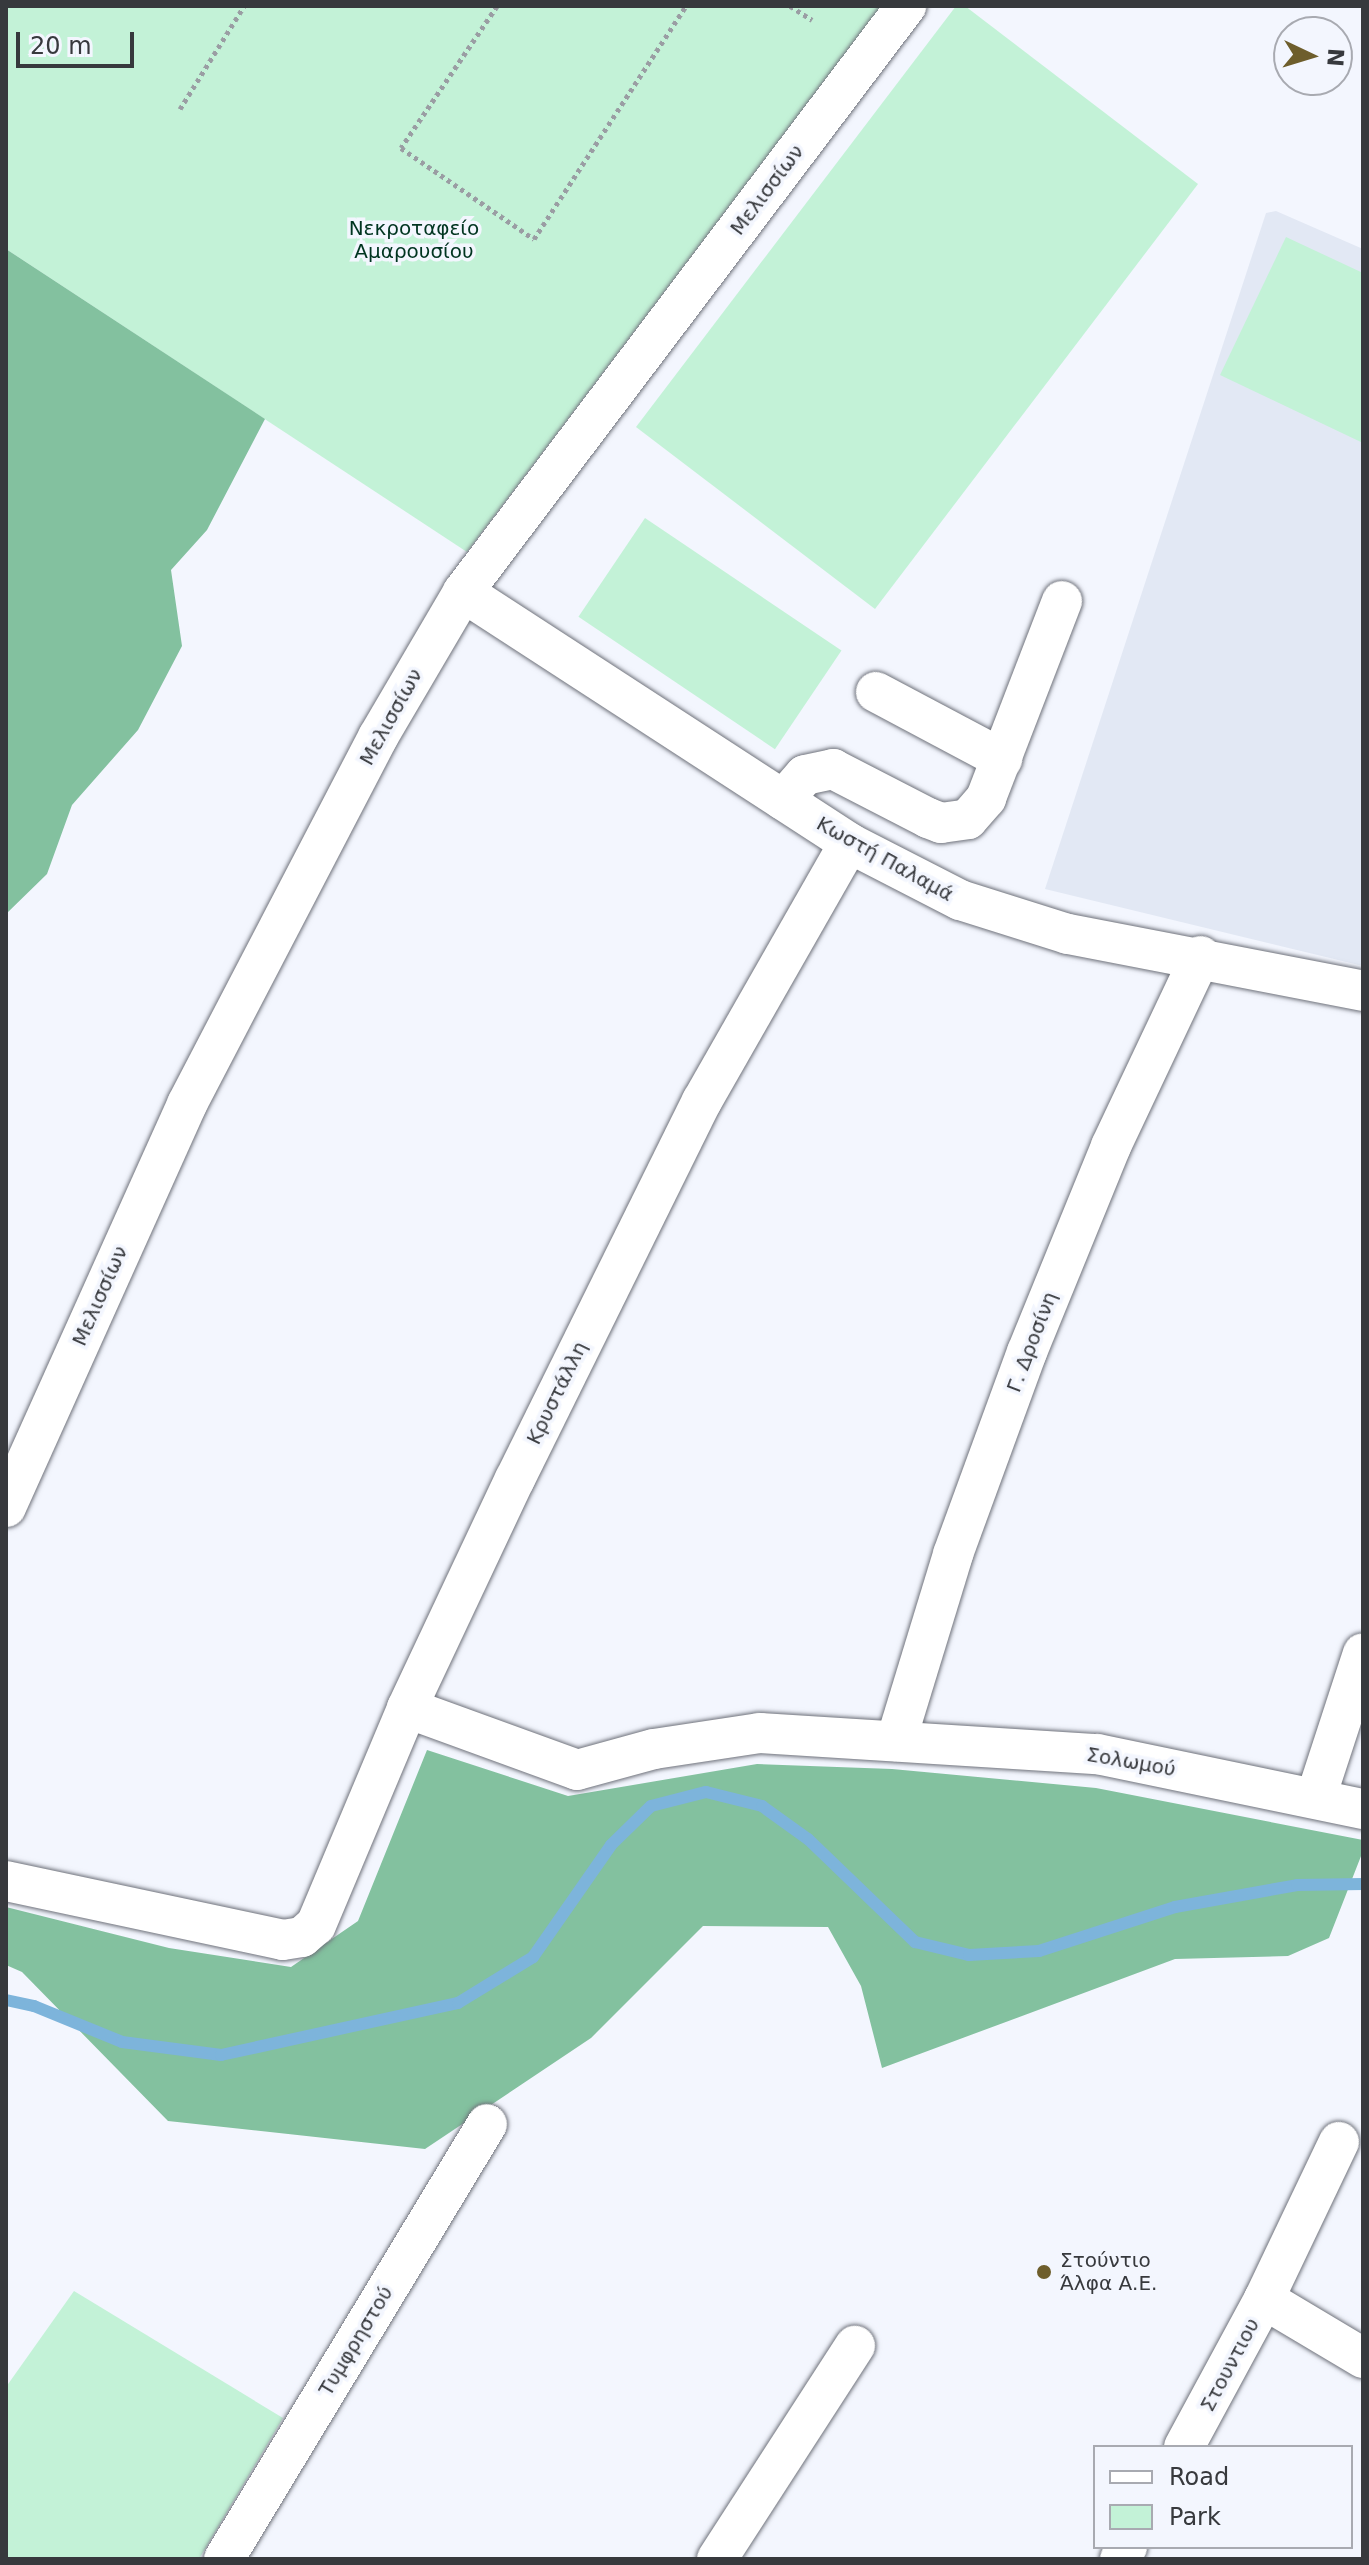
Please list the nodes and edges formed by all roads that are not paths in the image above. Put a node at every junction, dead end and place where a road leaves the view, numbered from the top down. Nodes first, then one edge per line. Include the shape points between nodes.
1 (906, 6) edge
2 (463, 592) junction
3 (1062, 601) dead end
4 (876, 692) dead end
5 (1002, 759) junction
6 (783, 800) junction
7 (849, 843) junction
8 (1201, 956) junction
9 (1363, 991) edge
10 (6, 1507) edge
11 (1363, 1653) edge
12 (407, 1708) junction
13 (896, 1741) junction
14 (1316, 1797) junction
15 (1363, 1809) edge
16 (6, 1881) edge
17 (487, 2124) dead end
18 (1339, 2142) dead end
19 (1264, 2299) junction
20 (855, 2346) dead end
21 (1363, 2358) edge
22 (1185, 2445) edge
23 (224, 2559) edge
24 (717, 2559) edge

1 - 2 street, Μελισσίων
2 - 6 street, Κωστή Παλαμά
2 - 10 street, Μελισσίων via 378,737 187,1104
3 - 5 street
4 - 5 street
5 - 6 street via 979,810 955,823 928,818 833,769 805,775
6 - 7 street, Κωστή Παλαμά
7 - 8 street, Κωστή Παλαμά via 960,900 1068,934
7 - 12 street, Κρυστάλλη via 702,1101
8 - 9 street, Κωστή Παλαμά
8 - 13 street, Γ. Δροσίνη via 1111,1146 1027,1352 953,1554
11 - 14 street
12 - 13 street, Σολωμού via 577,1770 654,1749 760,1733
12 - 16 street, Κρυστάλλη via 326,1909 302,1937 283,1940
13 - 14 street, Σολωμού via 1097,1754
14 - 15 street, Σολωμού
17 - 23 street, Τυμφρηστού
18 - 19 street
19 - 21 street, Στουντιου
19 - 22 street, Στουντιου
20 - 24 street

